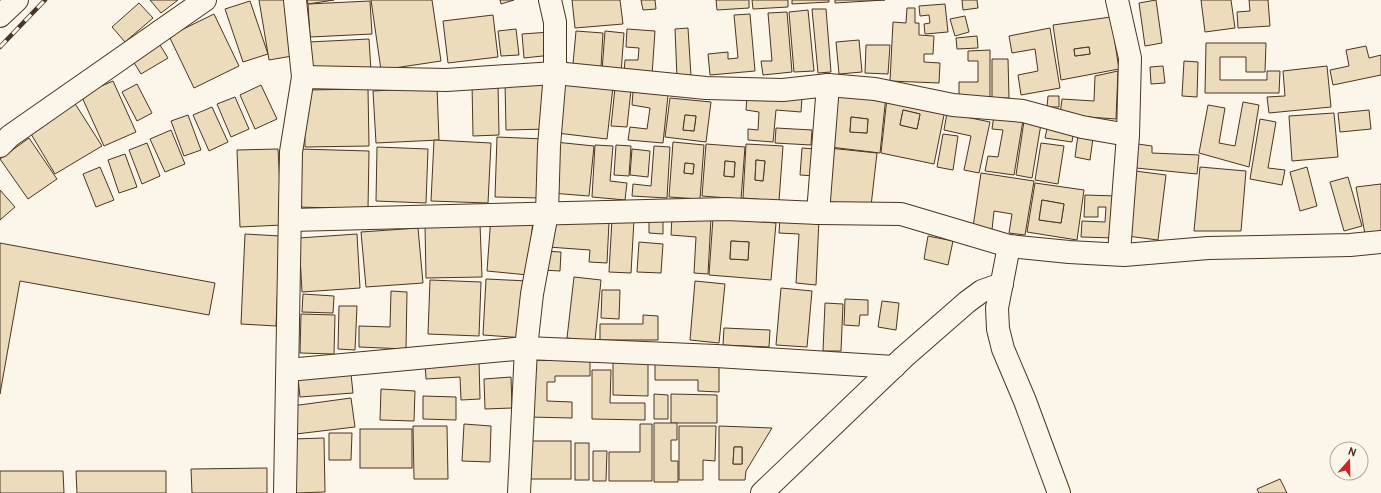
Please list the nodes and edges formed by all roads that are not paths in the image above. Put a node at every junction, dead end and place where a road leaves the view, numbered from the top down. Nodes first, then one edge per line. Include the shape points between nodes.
1 (17, 0) edge
2 (205, 0) edge
3 (295, 0) edge
4 (550, 0) edge
5 (1118, 0) edge
6 (0, 16) edge
7 (555, 73) junction
8 (303, 77) junction
9 (828, 86) junction
10 (1128, 135) junction
11 (0, 146) edge
12 (547, 213) junction
13 (818, 213) junction
14 (291, 220) junction
15 (1381, 242) edge
16 (1009, 246) junction
17 (1119, 253) junction
18 (1002, 284) junction
19 (526, 348) junction
20 (894, 367) junction
21 (288, 370) junction
22 (285, 493) edge
23 (518, 493) edge
24 (533, 493) edge
25 (762, 493) edge
26 (1059, 493) edge

1 - 6 street
2 - 11 street via 10,136
3 - 8 street
4 - 7 street via 555,22
5 - 10 street via 1130,58
7 - 8 street via 446,80
7 - 9 street via 706,88 783,90
7 - 12 street
8 - 14 street via 290,152
9 - 10 street via 875,89 952,105 1023,111 1082,127
9 - 13 street
10 - 17 street
12 - 13 street via 726,209
12 - 14 street
12 - 19 street via 532,294
13 - 16 street via 901,214
14 - 21 street
15 - 17 street via 1216,248 1124,255
16 - 17 street via 1069,252
16 - 18 street
18 - 20 street via 982,291 967,302
18 - 26 street via 997,308 998,329 1003,349
19 - 20 street
19 - 21 street
19 - 23 street
20 - 25 street
21 - 22 street
23 - 24 street

